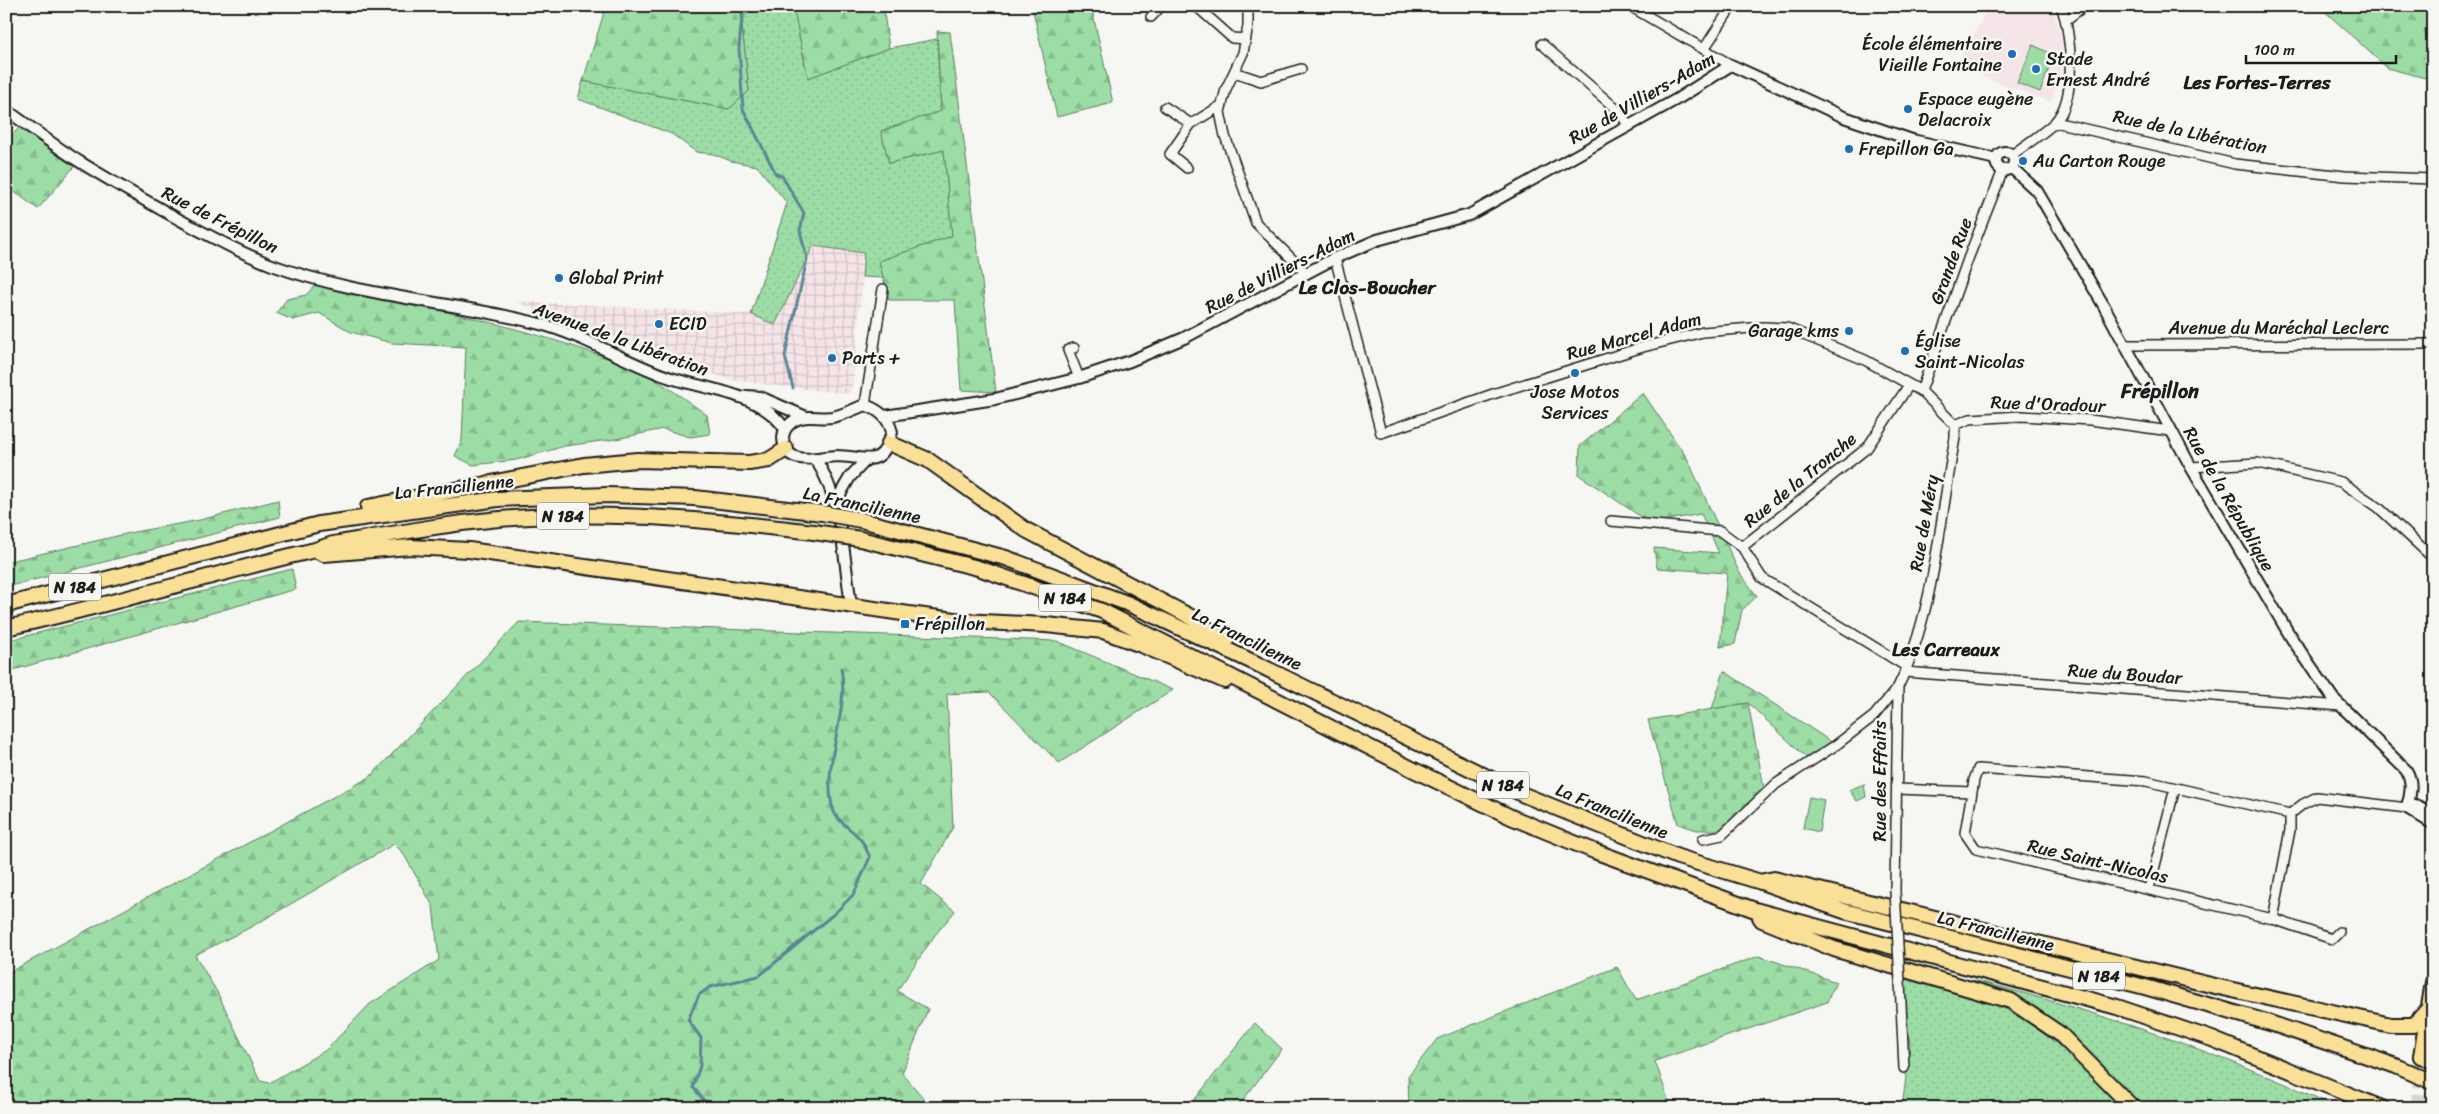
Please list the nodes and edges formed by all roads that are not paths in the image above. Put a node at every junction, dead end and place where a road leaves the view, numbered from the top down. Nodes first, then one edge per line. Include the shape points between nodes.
1 (1161, 6) edge
2 (1196, 6) edge
3 (1248, 6) edge
4 (1630, 6) edge
5 (1732, 6) edge
6 (2061, 6) edge
7 (2084, 6) edge
8 (1152, 17) dead end
9 (2066, 20) junction
10 (1246, 39) junction
11 (1542, 44) dead end
12 (1704, 49) junction
13 (1731, 65) junction
14 (1300, 69) dead end
15 (1234, 72) junction
16 (1222, 105) junction
17 (1165, 107) dead end
18 (6, 110) edge
19 (2055, 122) junction
20 (1191, 124) junction
21 (1628, 127) junction
22 (2012, 155) junction
23 (1996, 159) junction
24 (1187, 168) dead end
25 (2007, 169) junction
26 (2433, 179) edge
27 (1335, 258) junction
28 (1306, 272) junction
29 (883, 289) dead end
30 (471, 308) joint
31 (2433, 344) edge
32 (2125, 345) junction
33 (1074, 348) dead end
34 (1079, 378) junction
35 (1909, 386) junction
36 (1921, 391) junction
37 (731, 394) junction
38 (864, 405) junction
39 (908, 414) junction
40 (804, 416) junction
41 (885, 416) junction
42 (1955, 425) junction
43 (785, 429) junction
44 (2170, 431) junction
45 (891, 438) junction
46 (786, 449) junction
47 (815, 459) junction
48 (866, 460) junction
49 (2191, 467) junction
50 (835, 503) junction
51 (1611, 521) dead end
52 (319, 524) junction
53 (1742, 547) junction
54 (315, 550) junction
55 (2433, 558) edge
56 (6, 605) edge
57 (851, 605) junction
58 (6, 628) edge
59 (1255, 663) junction
60 (1906, 670) junction
61 (1898, 687) junction
62 (1257, 689) junction
63 (2341, 706) junction
64 (2175, 788) junction
65 (1897, 789) junction
66 (1972, 792) junction
67 (2408, 805) junction
68 (2433, 813) edge
69 (2290, 814) junction
70 (2433, 824) edge
71 (1703, 839) dead end
72 (1761, 882) junction
73 (2149, 889) junction
74 (1755, 910) junction
75 (2273, 919) junction
76 (2340, 932) dead end
77 (2433, 982) edge
78 (2430, 1007) junction
79 (2427, 1059) tunnel mouth
80 (1904, 1068) dead end
81 (2433, 1082) edge
82 (2133, 1108) edge
83 (2382, 1108) edge

1 - 8 street
2 - 10 street via 1232,38
3 - 10 street
4 - 12 street
5 - 12 street
6 - 9 street
7 - 9 street
9 - 19 street via 2070,52 2068,100
10 - 15 street
11 - 21 street via 1622,114
12 - 13 street
13 - 21 street, Rue de Villiers-Adam
13 - 23 street via 1844,116 1912,140
14 - 15 street via 1261,81
15 - 16 street
16 - 20 street
16 - 28 street via 1220,112 1225,136 1256,223
17 - 20 street
18 - 30 street, Rue de Frépillon via 78,161 245,254 336,284
19 - 22 street
19 - 26 street, Rue de la Libération via 2235,164 2345,176
20 - 24 street via 1170,154
21 - 27 street, Rue de Villiers-Adam via 1469,216 1377,240
22 - 23 street via 2002,153
22 - 25 street via 2014,163
23 - 25 street via 1997,165
25 - 32 street, Rue de la République via 2037,191
25 - 36 street, Grande Rue via 1968,259
27 - 28 street, Rue de Villiers-Adam
27 - 35 street, Rue Marcel Adam via 1380,433 1496,392 1703,332 1787,328 1865,360
28 - 34 street, Rue de Villiers-Adam via 1184,338
29 - 38 street
30 - 37 street, Avenue de la Libération via 556,328 669,377
31 - 32 street, Avenue du Maréchal Leclerc
32 - 44 street, Rue de la République
33 - 34 street via 1068,350
34 - 39 street, Rue de Villiers-Adam
35 - 36 street, Rue Marcel Adam
35 - 53 street, Rue de la Tronche via 1867,448
36 - 42 street
37 - 40 street, Avenue de la Libération via 760,398
37 - 43 street, Avenue de la Libération via 763,407 779,419
38 - 40 street via 831,417
38 - 41 street
39 - 41 street, Rue de Villiers-Adam
39 - 45 street
40 - 43 street
41 - 45 street
42 - 44 street, Rue d'Oradour via 1970,419 2021,416 2090,420
42 - 60 street, Rue de Méry via 1956,438 1934,561 1923,614
43 - 46 street
44 - 49 street, Rue de la République
45 - 48 street via 879,456
45 - 59 main road via 928,460 1026,530 1191,617
46 - 47 street via 793,457
46 - 52 main road via 769,460 749,463 637,460 584,465 329,515
47 - 48 street via 837,456
47 - 50 street via 825,473
48 - 50 street via 850,477
49 - 55 street via 2258,463 2341,482 2378,507
49 - 63 street, Rue de la République via 2292,639
50 - 57 street
51 - 53 street via 1720,531
52 - 56 main road, La Francilienne / N 184
52 - 59 main road, La Francilienne / N 184, bridge via 471,502 558,496 695,498 822,513 1006,558 1129,604
53 - 60 street via 1762,578
54 - 57 main road via 324,554 410,547 469,550
54 - 58 main road, La Francilienne / N 184
54 - 62 main road, La Francilienne / N 184, bridge via 332,544 445,525 530,517 615,515 694,518 814,532 860,539 978,568 1102,611
57 - 62 main road via 962,621 1046,624 1103,631 1222,681
59 - 72 main road, La Francilienne / N 184 via 1524,796 1678,857
60 - 61 street, Rue des Effaits
60 - 63 street, Rue du Boudar
61 - 65 street, Rue des Effaits
61 - 71 street via 1874,716 1776,784 1722,835
62 - 74 main road, La Francilienne / N 184 via 1511,817
63 - 67 street, Rue de la République via 2406,770 2410,780
64 - 66 street, Rue Saint-Nicolas via 2146,781 1978,769
64 - 69 street
64 - 73 street
65 - 66 street
65 - 80 street, Rue des Effaits, bridge via 1895,891
66 - 73 street, Rue Saint-Nicolas via 1965,833 1976,850
67 - 68 street
67 - 69 street via 2317,797
67 - 70 street
69 - 75 street via 2290,830
72 - 78 main road via 1774,879 2219,987 2391,1025 2414,1025
72 - 81 main road, La Francilienne / N 184 via 1844,911 2145,987 2270,1024 2396,1066
73 - 75 street, Rue Saint-Nicolas
74 - 82 main road via 1762,920 1834,949 2011,1001 2060,1034
74 - 83 main road, La Francilienne / N 184 via 2117,1007 2212,1039
75 - 76 street, Rue Saint-Nicolas via 2332,939
77 - 78 main road
78 - 79 main road

